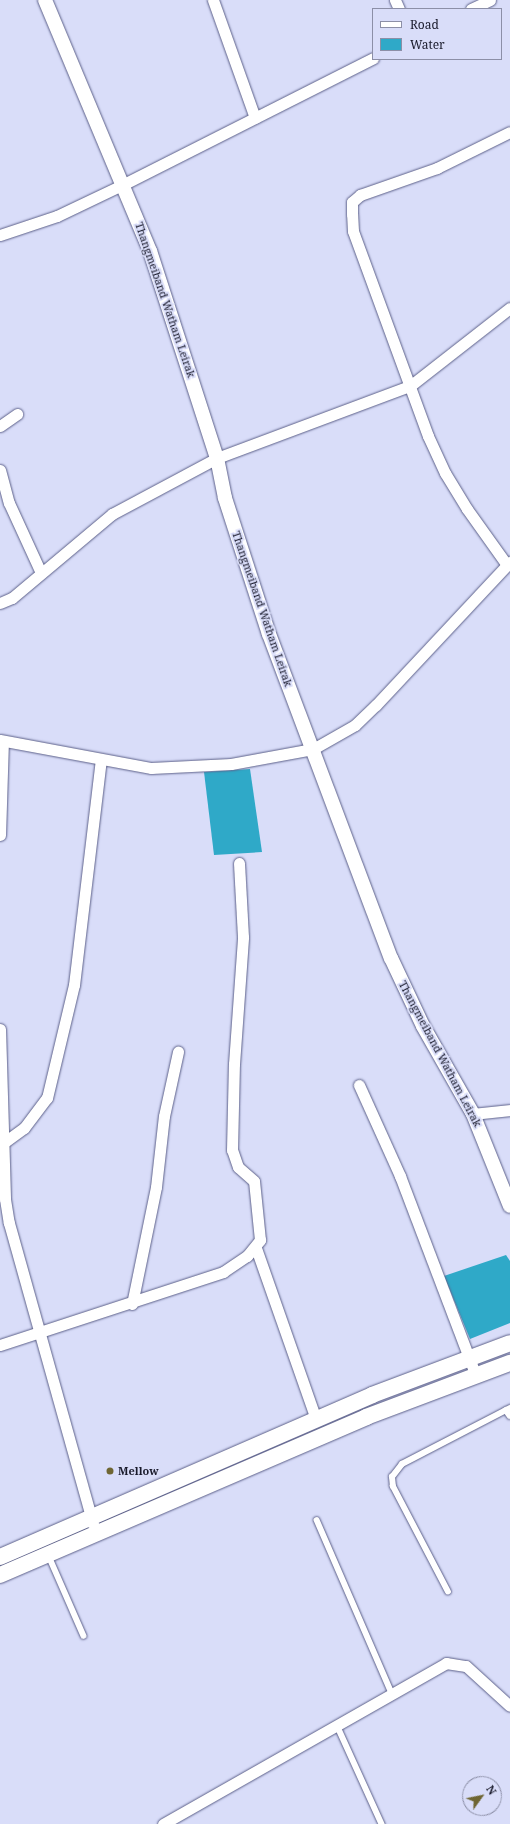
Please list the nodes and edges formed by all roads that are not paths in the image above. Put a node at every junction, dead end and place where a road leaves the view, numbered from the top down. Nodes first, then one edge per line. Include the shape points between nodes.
1 (45, 0) edge
2 (213, 0) edge
3 (490, 0) edge
4 (473, 8) edge
5 (372, 59) edge
6 (255, 118) junction
7 (510, 132) edge
8 (124, 184) junction
9 (0, 235) edge
10 (510, 308) edge
11 (410, 386) junction
12 (17, 414) dead end
13 (0, 426) edge
14 (217, 458) junction
15 (0, 470) edge
16 (509, 563) edge
17 (41, 573) junction
18 (0, 603) edge
19 (2, 740) edge
20 (313, 749) junction
21 (101, 760) junction
22 (0, 835) edge
23 (239, 863) dead end
24 (0, 1029) edge
25 (178, 1052) dead end
26 (359, 1084) dead end
27 (510, 1110) edge
28 (473, 1114) junction
29 (6, 1142) junction
30 (510, 1206) edge
31 (256, 1248) junction
32 (132, 1304) junction
33 (41, 1333) junction
34 (510, 1343) edge
35 (0, 1345) edge
36 (469, 1357) junction
37 (510, 1363) edge
38 (476, 1376) junction
39 (508, 1409) edge
40 (510, 1416) edge
41 (316, 1420) junction
42 (317, 1520) dead end
43 (94, 1527) junction
44 (48, 1554) junction
45 (0, 1557) edge
46 (0, 1575) edge
47 (448, 1592) dead end
48 (84, 1636) dead end
49 (392, 1692) junction
50 (510, 1706) edge
51 (337, 1725) junction
52 (163, 1824) edge
53 (382, 1824) edge

1 - 8 street, Thangmeiband Watham Leirak
2 - 6 street
3 - 4 street
5 - 6 street
6 - 8 street
7 - 11 street via 437,168 360,195 352,202 353,231
8 - 9 street via 57,216
8 - 14 street, Thangmeiband Watham Leirak via 150,251
10 - 11 street
11 - 14 street
11 - 16 street via 445,473
12 - 13 street
14 - 17 street via 112,514
14 - 20 street, Thangmeiband Watham Leirak via 225,498 268,634
15 - 17 street via 9,503
16 - 20 street via 376,706 355,725
17 - 18 street via 12,598
19 - 21 street
19 - 22 street
20 - 21 street via 231,764 187,768 151,768
20 - 28 street, Thangmeiband Watham Leirak via 391,958 423,1026
21 - 29 street via 74,985 49,1090 47,1098 24,1128
23 - 31 street via 243,937 234,1064 232,1150 238,1167 254,1181 261,1230
24 - 29 street
25 - 32 street via 164,1116 156,1187
26 - 36 street via 400,1176
27 - 28 street
28 - 30 street, Thangmeiband Watham Leirak
29 - 33 street via 5,1199 9,1223
31 - 32 street via 222,1272
31 - 41 street
32 - 33 street
33 - 35 street
33 - 43 street
34 - 36 main road
36 - 38 street
36 - 41 main road
37 - 38 main road
38 - 43 main road
39 - 40 lane
39 - 47 lane via 402,1464 392,1477 393,1487
41 - 43 main road
42 - 49 lane
43 - 44 main road
43 - 45 main road
44 - 46 main road
44 - 48 lane
49 - 50 street via 446,1663 456,1663 477,1674
49 - 51 street
51 - 52 street
51 - 53 lane

